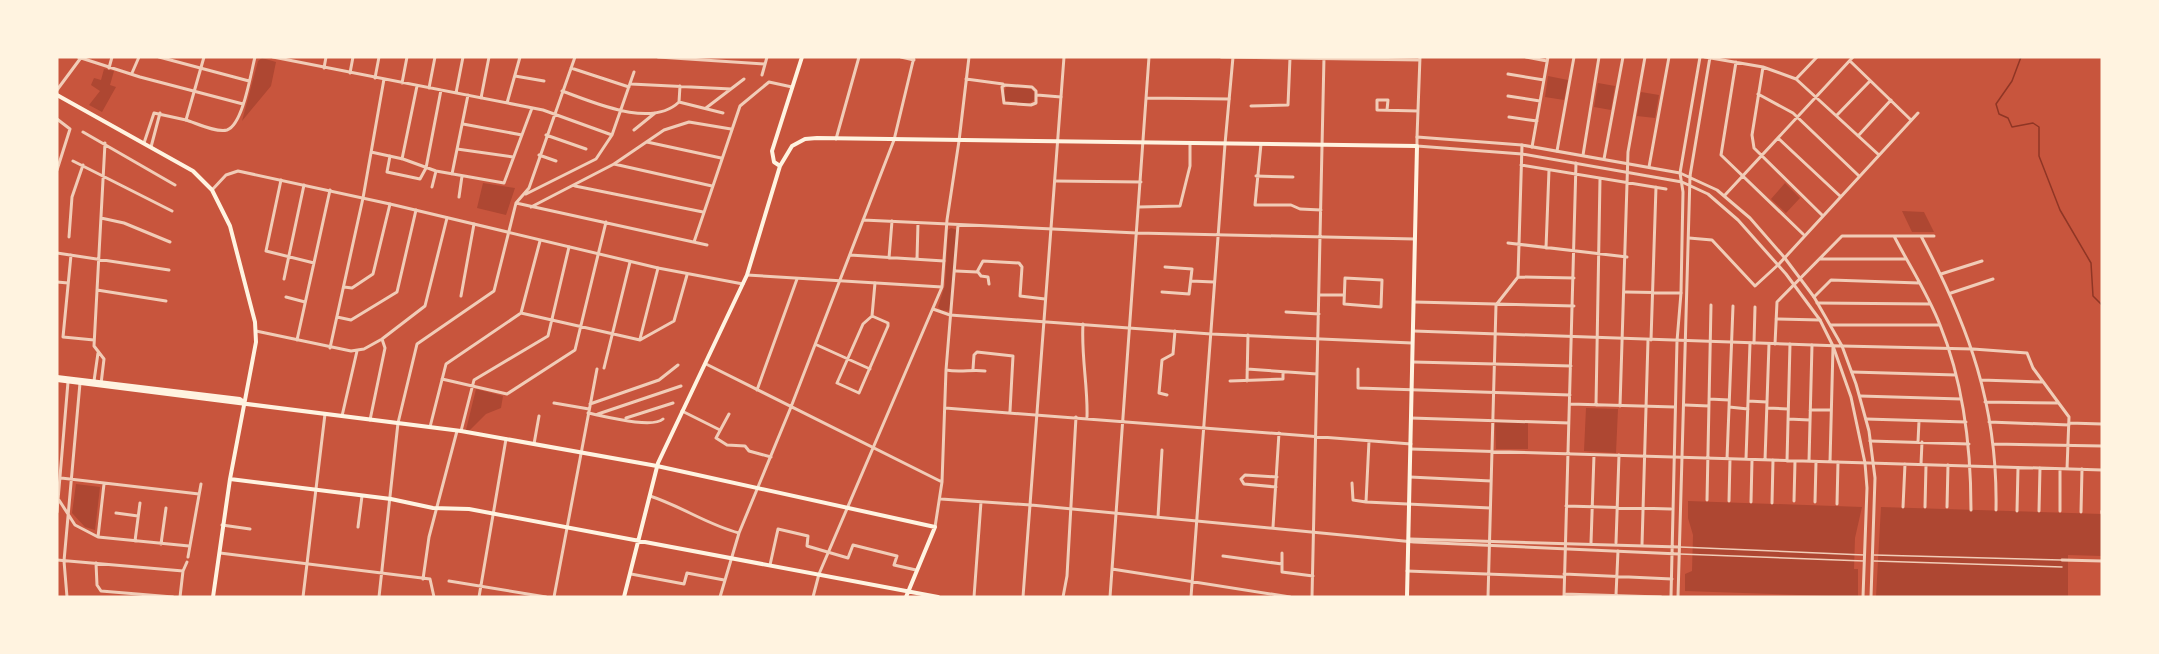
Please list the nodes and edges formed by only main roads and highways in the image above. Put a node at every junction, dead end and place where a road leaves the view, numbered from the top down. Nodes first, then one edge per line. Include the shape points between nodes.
1 (802, 57) edge
2 (57, 95) edge
3 (780, 166) junction
4 (57, 378) edge
5 (93, 382) junction
6 (245, 403) junction
7 (657, 466) junction
8 (230, 479) junction
9 (639, 541) junction
10 (908, 590) junction
11 (213, 597) edge
12 (624, 597) edge
13 (906, 597) edge
14 (939, 597) edge
15 (1407, 597) edge

1 - 3 main road via 771,156
2 - 6 main road via 193,171 212,190 230,226 256,331
3 - 7 main road via 747,275
3 - 15 main road via 792,146 805,139 1417,146
4 - 5 main road
4 - 5 main road
5 - 6 main road
6 - 7 main road via 459,431
6 - 8 main road
7 - 9 main road
7 - 10 main road via 935,527
8 - 9 main road via 469,509
8 - 11 main road
9 - 10 main road
9 - 12 main road
10 - 13 main road
10 - 14 main road

